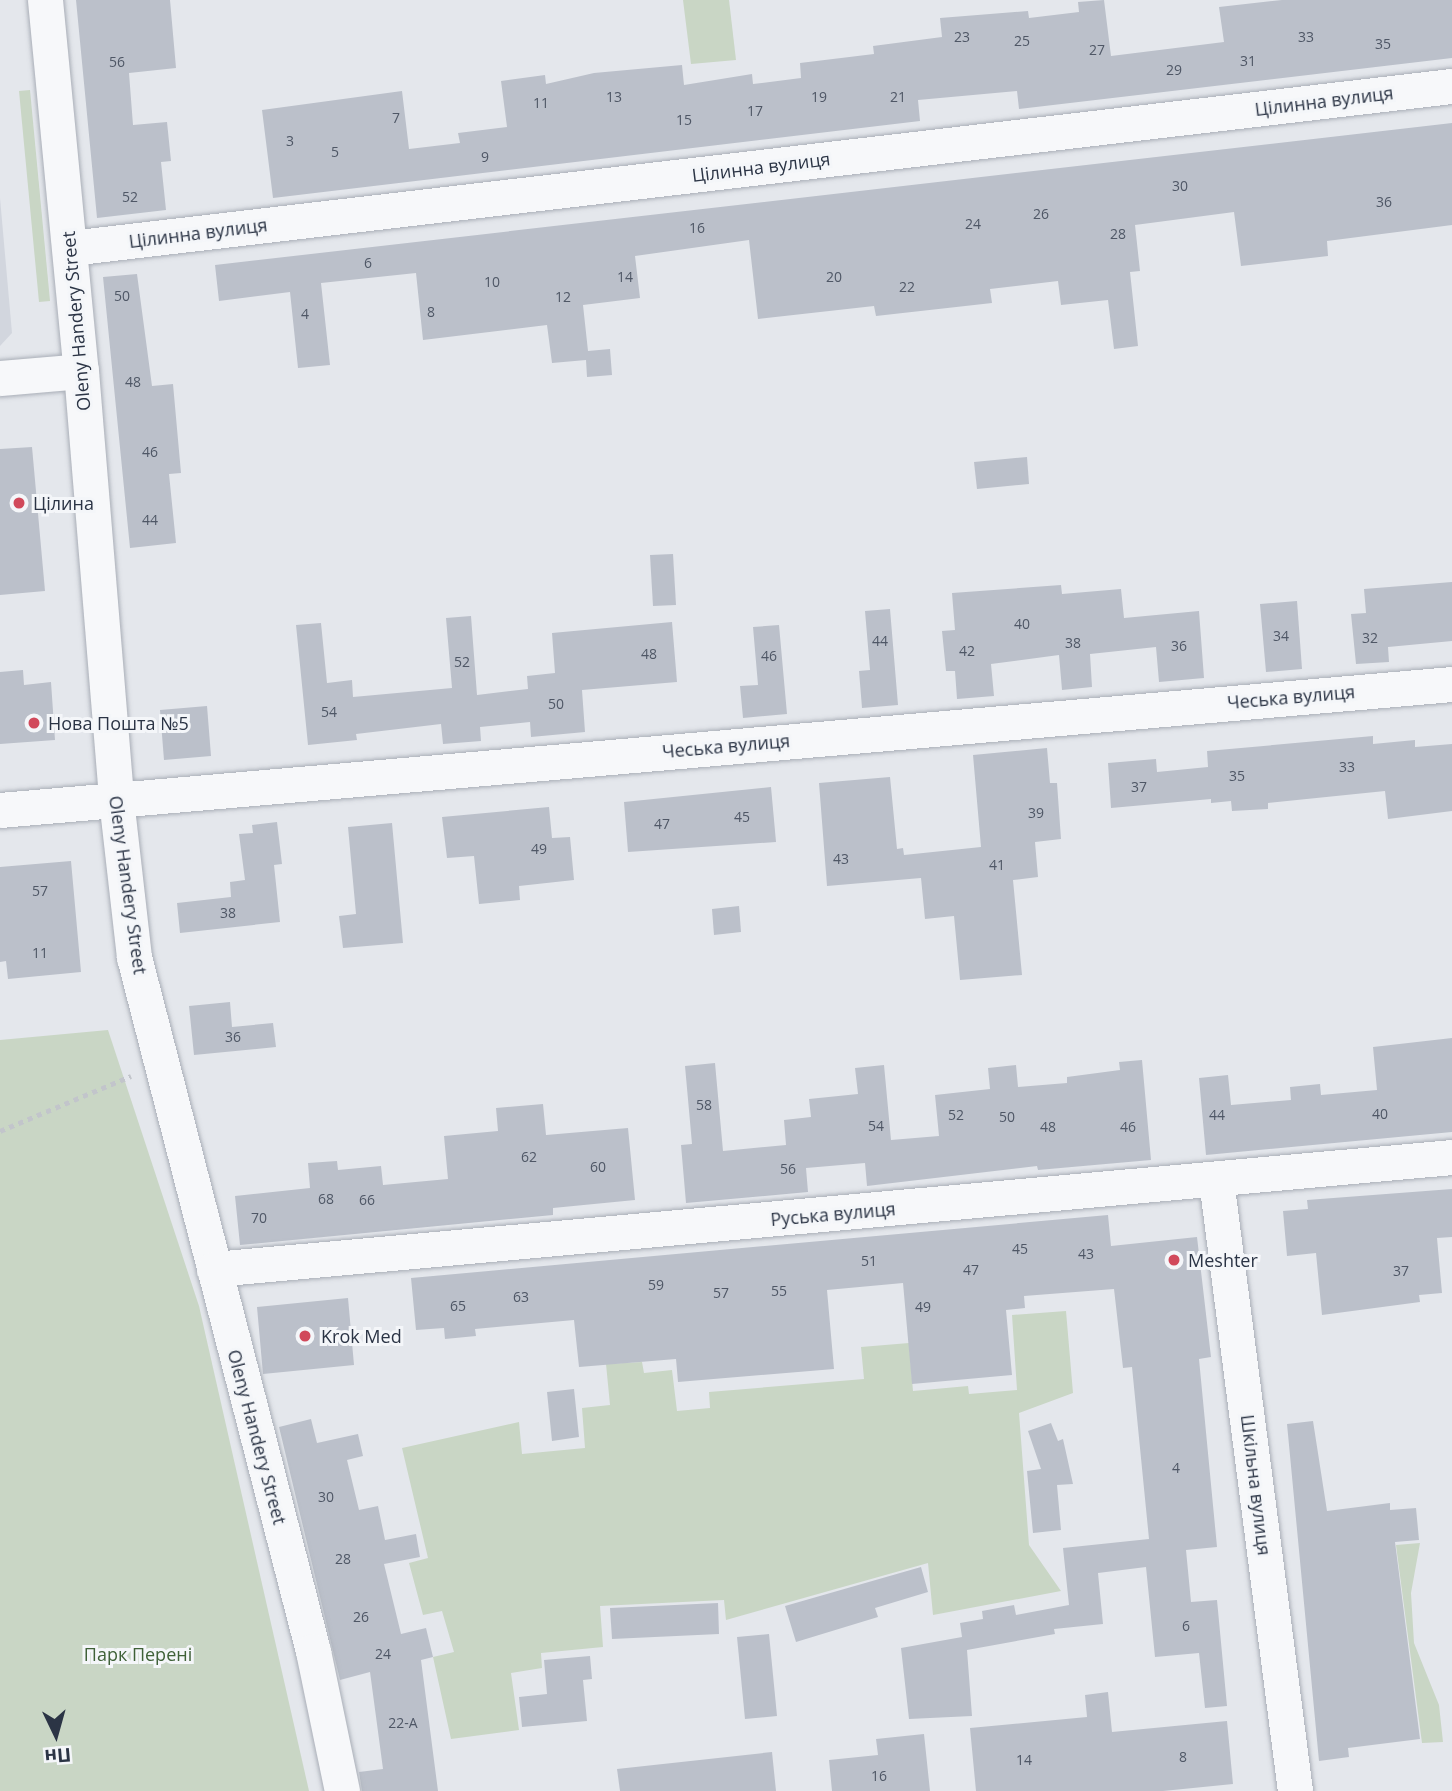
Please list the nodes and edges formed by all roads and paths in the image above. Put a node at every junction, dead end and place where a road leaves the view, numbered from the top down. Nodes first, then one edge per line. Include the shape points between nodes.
1 (45, 0) edge
2 (1452, 86) edge
3 (70, 248) junction
4 (82, 370) junction
5 (0, 378) edge
6 (1452, 684) edge
7 (116, 799) junction
8 (0, 810) edge
9 (160, 1064) junction
10 (0, 1131) edge
11 (1452, 1157) edge
12 (1216, 1180) junction
13 (214, 1269) junction
14 (342, 1791) edge
15 (1295, 1791) edge

1 - 3 street, Oleny Handery Street
2 - 3 street, Цілинна вулиця
3 - 4 street, Oleny Handery Street
4 - 5 street
4 - 7 street, Oleny Handery Street
6 - 7 street, Чеська вулиця
7 - 8 street, Чеська вулиця
7 - 9 street, Oleny Handery Street via 132,944
9 - 10 path
9 - 13 street, Oleny Handery Street
11 - 12 street, Руська вулиця
12 - 13 street, Руська вулиця
12 - 15 street, Шкільна вулиця
13 - 14 street, Oleny Handery Street via 313,1651

